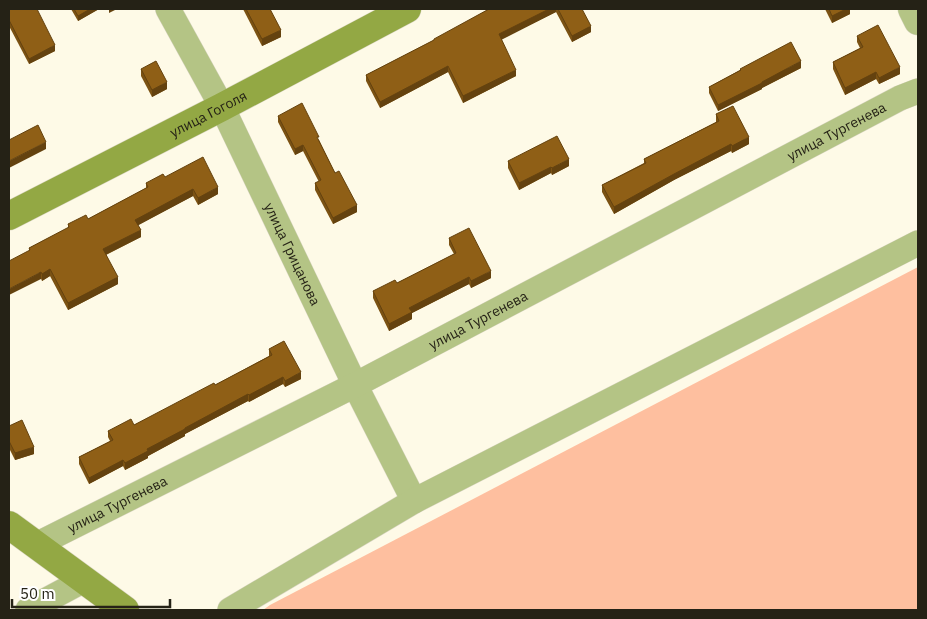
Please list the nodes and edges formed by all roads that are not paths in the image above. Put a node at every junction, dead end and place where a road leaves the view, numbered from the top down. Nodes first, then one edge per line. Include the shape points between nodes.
1 (168, 9) edge
2 (407, 9) edge
3 (912, 9) edge
4 (918, 22) edge
5 (918, 91) edge
6 (222, 108) junction
7 (9, 216) edge
8 (918, 243) edge
9 (355, 385) junction
10 (414, 501) junction
11 (9, 525) edge
12 (36, 545) junction
13 (84, 580) junction
14 (28, 610) edge
15 (125, 610) edge
16 (230, 610) edge

1 - 6 street, улица Грицанова
2 - 6 main road, улица Гоголя
3 - 4 street
5 - 9 street, улица Тургенева
6 - 7 main road, улица Гоголя
6 - 9 street, улица Грицанова
8 - 10 street
9 - 10 street, улица Грицанова
9 - 12 street, улица Тургенева
10 - 16 street
11 - 12 main road
12 - 13 main road
13 - 14 street
13 - 15 main road

